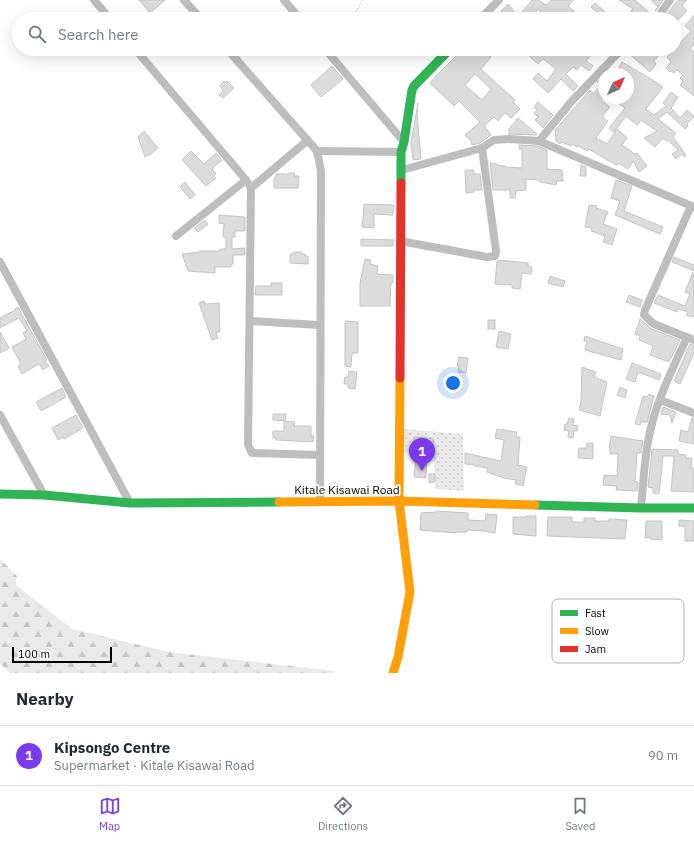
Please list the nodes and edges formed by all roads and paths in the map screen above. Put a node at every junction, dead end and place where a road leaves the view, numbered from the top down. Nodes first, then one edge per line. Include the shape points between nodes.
1 (94, 0) edge
2 (184, 0) edge
3 (284, 0) edge
4 (363, 0) edge
5 (499, 0) edge
6 (670, 0) edge
7 (104, 12) edge
8 (195, 12) edge
9 (294, 12) edge
10 (355, 12) edge
11 (487, 12) edge
12 (663, 12) edge
13 (141, 56) edge
14 (234, 56) edge
15 (331, 56) edge
16 (443, 56) edge
17 (615, 56) edge
18 (308, 140) junction
19 (539, 141) junction
20 (404, 142) junction
21 (482, 148) junction
22 (316, 151) junction
23 (401, 152) junction
24 (402, 170) junction
25 (246, 180) junction
26 (251, 188) junction
27 (692, 206) edge
28 (176, 236) dead end
29 (400, 241) junction
30 (0, 262) edge
31 (250, 321) junction
32 (320, 325) junction
33 (690, 338) edge
34 (660, 400) junction
35 (694, 413) edge
36 (0, 415) edge
37 (320, 455) junction
38 (0, 494) edge
39 (44, 495) junction
40 (399, 501) junction
41 (320, 502) junction
42 (130, 503) junction
43 (641, 508) junction
44 (694, 508) edge
45 (393, 673) edge

1 - 7 street
2 - 8 street
3 - 9 street
4 - 10 path
5 - 11 street
6 - 12 street
13 - 25 street
14 - 18 street
15 - 20 street
16 - 20 street via 412,90
17 - 19 street via 571,102
18 - 22 street
18 - 26 street
19 - 21 street via 494,140
19 - 27 street
20 - 23 street
21 - 24 street
21 - 29 street via 495,256 487,257
22 - 23 street
22 - 32 street via 321,171
23 - 24 street
24 - 29 street
25 - 26 street
25 - 28 street
26 - 31 street
27 - 33 street via 644,315 654,324
29 - 40 street
30 - 42 street
31 - 32 street
31 - 37 street via 248,445 252,453
32 - 37 street
33 - 34 street via 666,383
34 - 35 street
34 - 43 street via 654,414 647,451
36 - 39 street
37 - 41 street
38 - 39 street, Kitale Kisawai Road
39 - 42 street, Kitale Kisawai Road
40 - 41 street, Kitale Kisawai Road
40 - 43 street, Kitale Kisawai Road
40 - 45 street via 410,592
41 - 42 street, Kitale Kisawai Road
43 - 44 street, Kitale Kisawai Road

